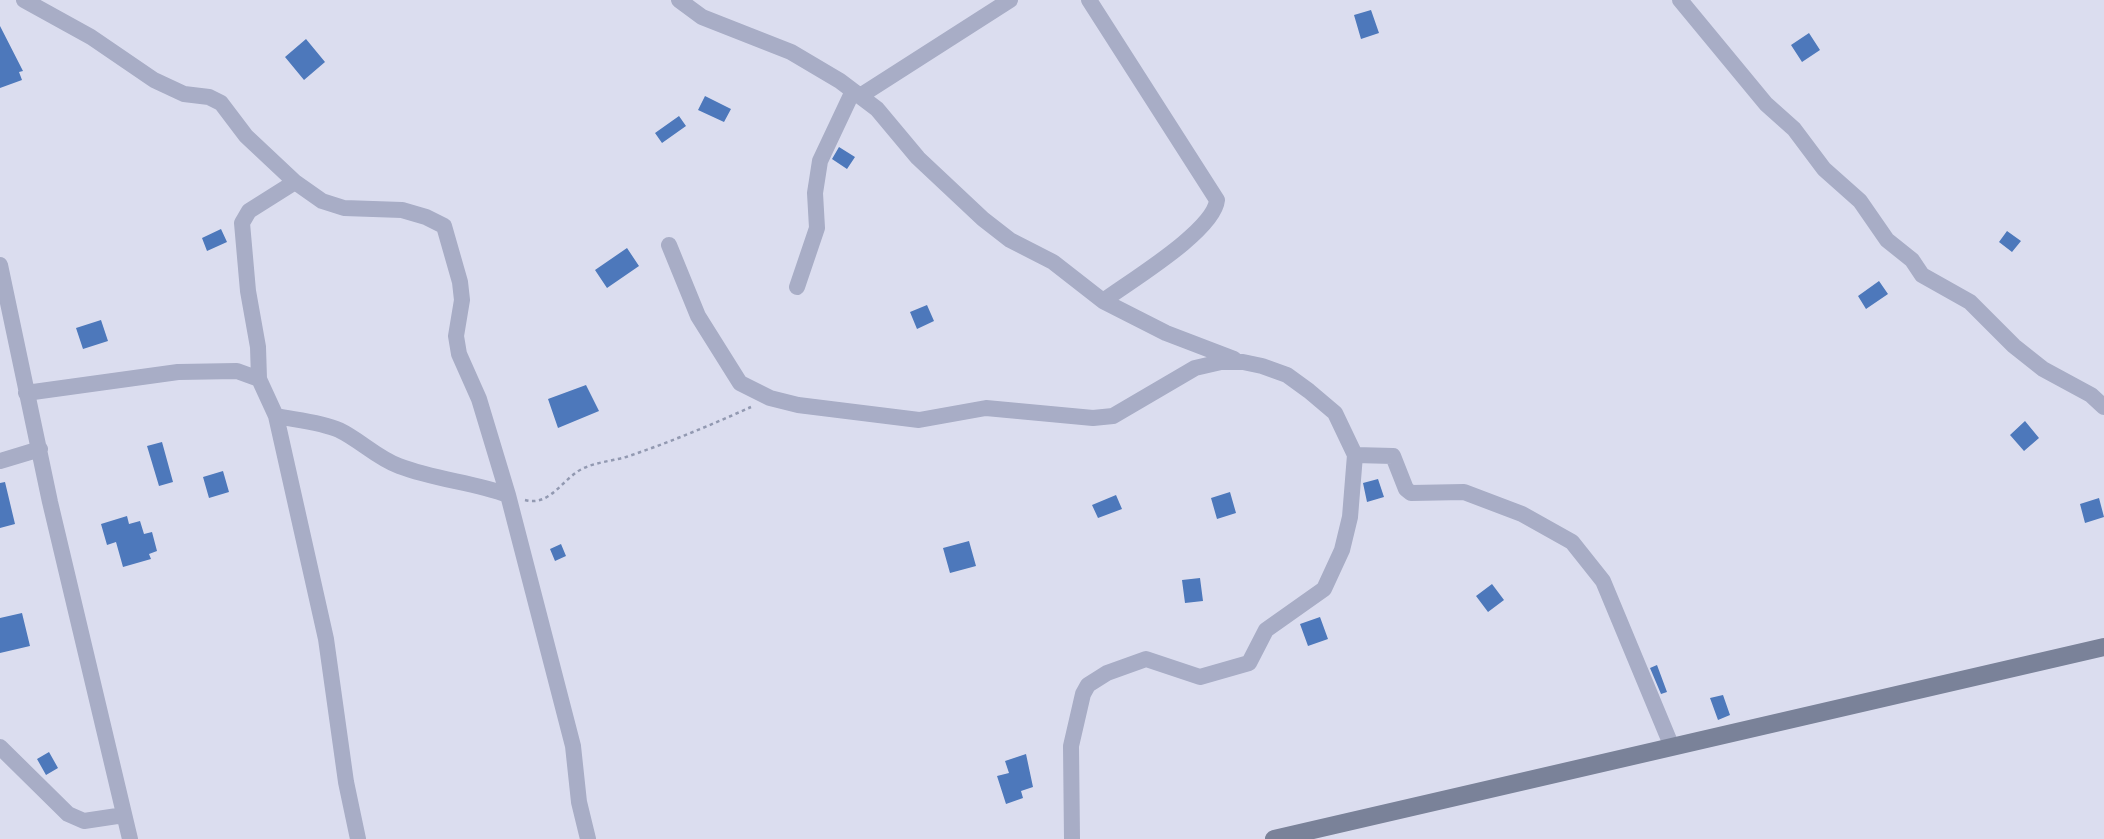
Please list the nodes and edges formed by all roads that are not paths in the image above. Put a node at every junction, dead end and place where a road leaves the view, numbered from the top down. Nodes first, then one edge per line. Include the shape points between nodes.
1 (24, 0) edge
2 (679, 0) edge
3 (1010, 0) edge
4 (1088, 0) edge
5 (1680, 0) edge
6 (856, 94) junction
7 (295, 182) junction
8 (668, 245) dead end
9 (0, 265) edge
10 (797, 287) dead end
11 (1103, 301) junction
12 (1182, 339) junction
13 (1243, 362) junction
14 (1183, 374) junction
15 (259, 379) junction
16 (26, 393) junction
17 (2104, 407) edge
18 (276, 416) junction
19 (40, 449) junction
20 (1356, 455) junction
21 (0, 461) edge
22 (508, 495) junction
23 (2104, 647) edge
24 (0, 747) edge
25 (1672, 747) junction
26 (124, 815) junction
27 (130, 839) edge
28 (358, 839) edge
29 (588, 839) edge
30 (1072, 839) edge
31 (1274, 839) edge

1 - 7 street via 91,37 154,80 184,94 221,103 246,136
2 - 6 street via 702,17 791,52
3 - 6 street
4 - 11 street via 1217,200 1216,209 1178,250
5 - 17 street via 1766,104 1794,130 1824,169 1860,201 1887,240 1912,260 1922,275 1970,302 2043,369
6 - 10 street via 820,161 815,193 817,228
6 - 11 street via 877,109 918,159 983,219 1010,240 1053,262
7 - 15 street via 249,211 242,223
7 - 22 street via 322,201 344,208 402,210 443,226 460,282 459,354 479,399
8 - 14 street via 698,316 740,383 770,398 919,420 986,408 1093,418 1127,410
9 - 16 street
11 - 12 street
12 - 13 street
12 - 14 street via 1189,358
13 - 14 street via 1208,365
13 - 20 street via 1287,375 1309,391 1335,413
15 - 16 street via 237,371 178,372
15 - 18 street
16 - 19 street
18 - 22 street via 339,430 382,458 428,476 469,482
18 - 28 street via 326,639
19 - 21 street
19 - 26 street
20 - 25 street via 1393,456 1411,493 1464,492 1522,514 1572,542 1603,580
20 - 30 street via 1350,517 1331,579 1315,597 1266,630 1249,663 1200,677 1146,659 1088,685 1071,746
22 - 29 street via 573,746
23 - 25 street
24 - 26 street via 68,814 84,821
25 - 31 street
26 - 27 street

